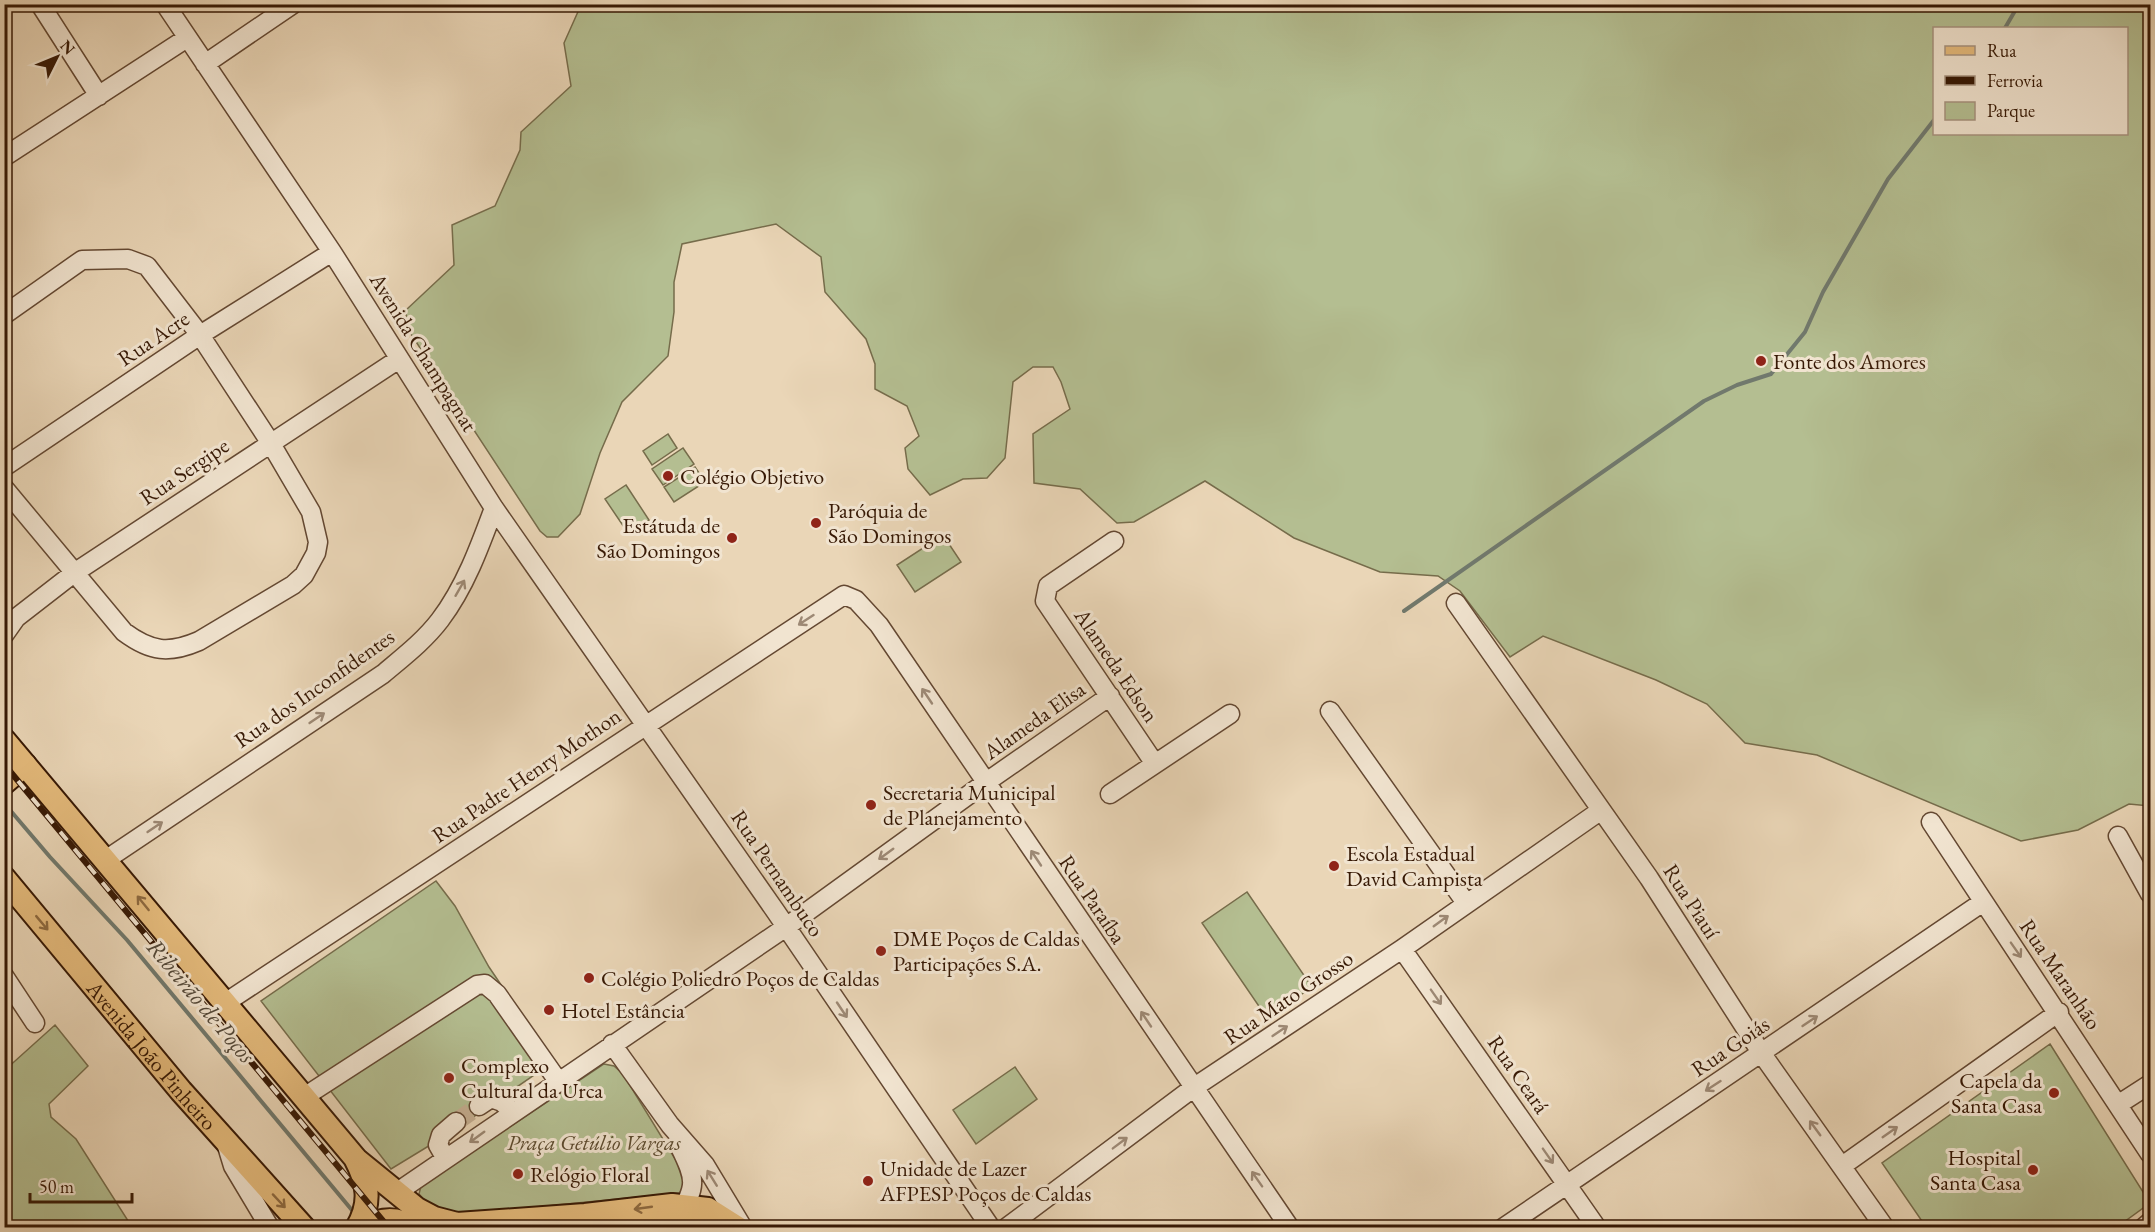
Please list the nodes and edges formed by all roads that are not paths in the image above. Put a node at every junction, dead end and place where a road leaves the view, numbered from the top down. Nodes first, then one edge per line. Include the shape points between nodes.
1 (40, 4) edge
2 (165, 4) edge
3 (293, 4) edge
4 (187, 38) junction
5 (205, 64) junction
6 (99, 96) junction
7 (4, 158) edge
8 (332, 252) junction
9 (4, 315) edge
10 (200, 335) junction
11 (399, 359) junction
12 (270, 442) junction
13 (4, 467) edge
14 (4, 488) edge
15 (494, 508) junction
16 (1114, 541) dead end
17 (74, 573) junction
18 (856, 600) joint
19 (1456, 603) dead end
20 (4, 635) edge
21 (1110, 696) junction
22 (1330, 711) dead end
23 (1230, 714) dead end
24 (646, 724) junction
25 (4, 740) edge
26 (1155, 764) junction
27 (14, 774) edge
28 (985, 783) junction
29 (1110, 794) dead end
30 (1600, 811) junction
31 (1931, 822) dead end
32 (2118, 836) dead end
33 (107, 859) junction
34 (4, 878) edge
35 (2151, 894) edge
36 (1983, 902) junction
37 (1466, 903) junction
38 (786, 927) junction
39 (1402, 949) junction
40 (4, 976) edge
41 (225, 1003) junction
42 (2059, 1012) junction
43 (35, 1023) dead end
44 (612, 1044) junction
45 (1762, 1054) junction
46 (558, 1081) junction
47 (2151, 1084) edge
48 (1193, 1088) junction
49 (304, 1097) junction
50 (2119, 1104) junction
51 (479, 1106) tunnel mouth
52 (512, 1112) junction
53 (456, 1122) tunnel mouth
54 (670, 1125) junction
55 (226, 1143) junction
56 (2151, 1154) edge
57 (355, 1158) junction
58 (446, 1159) junction
59 (1842, 1166) junction
60 (1567, 1183) junction
61 (396, 1193) junction
62 (680, 1213) junction
63 (2151, 1222) edge
64 (364, 1223) edge
65 (270, 1227) edge
66 (304, 1227) edge
67 (412, 1227) edge
68 (612, 1227) edge
69 (710, 1227) edge
70 (738, 1227) edge
71 (743, 1227) edge
72 (991, 1227) edge
73 (1006, 1227) edge
74 (1290, 1227) edge
75 (1503, 1227) edge
76 (1597, 1227) edge
77 (1885, 1227) edge
78 (2143, 1227) edge

1 - 6 street
2 - 4 street, Avenida Champagnat
3 - 5 street
4 - 5 street, Avenida Champagnat
4 - 6 street
5 - 8 street, Avenida Champagnat
6 - 7 street
8 - 10 street, Rua Acre
8 - 11 street, Avenida Champagnat
9 - 10 street via 82,260 128,259 147,266
10 - 12 street
10 - 13 street, Rua Acre
11 - 12 street, Rua Sergipe
11 - 15 street, Avenida Champagnat
12 - 17 street, Rua Sergipe
12 - 17 street via 316,527 318,542 312,563 293,585 199,641 183,648 160,650 142,646 124,633
14 - 17 street
15 - 24 street, Avenida Champagnat
33 -> 15 street, Rua dos Inconfidentes via 383,674 418,645 440,620 463,583
16 - 21 street, Alameda Edson via 1045,590 1045,601
17 - 20 street, Rua Sergipe via 16,618
18 -> 24 street, Rua Padre Henry Mothon via 844,595
28 -> 18 street, Rua Paraíba via 879,625
19 - 30 street, Rua Piauí
21 - 26 street, Alameda Edson
21 - 28 street, Alameda Elisa
22 - 37 street
23 - 26 street
24 - 38 street, Rua Pernambuco
24 - 41 street, Rua Padre Henry Mothon
25 - 27 main road
26 - 29 street
27 - 33 main road
28 -> 38 street, Alameda Elisa
48 -> 28 street, Rua Paraíba
30 - 37 street, Rua Mato Grosso
30 - 45 street, Rua Piauí via 1649,878
31 - 36 street, Rua Maranhão
32 - 35 street
41 -> 33 main road
34 -> 55 main road, Avenida João Pinheiro
36 -> 42 street, Rua Maranhão
45 -> 36 street, Rua Goiás
39 -> 37 street, Rua Mato Grosso
38 - 44 street, Alameda Elisa
38 -> 72 street, Rua Pernambuco
48 -> 39 street, Rua Mato Grosso
39 -> 60 street, Rua Ceará
40 - 43 street
41 - 49 main road
42 - 50 street, Rua Maranhão
59 -> 42 street
44 - 46 street, Alameda Elisa
44 - 54 street
59 -> 45 street, Rua Piauí
45 -> 60 street, Rua Goiás
46 - 49 street via 497,994 485,984
46 - 52 street, Alameda Elisa
47 - 50 street
73 -> 48 street, Rua Mato Grosso
74 -> 48 street, Rua Paraíba
49 - 57 main road
50 - 56 street, Rua Maranhão
51 - 52 street via 491,1098
52 -> 58 street, Alameda Elisa
53 - 58 street via 441,1135 438,1145
54 - 62 street via 694,1186
71 -> 54 street via 705,1166
55 - 65 street via 232,1166
55 -> 66 main road, Avenida João Pinheiro
57 - 61 main road
57 - 64 main road via 367,1186
58 - 61 street, Alameda Elisa
59 - 77 street, Rua Piauí
60 - 75 street, Rua Goiás
60 - 76 street, Rua Ceará
62 -> 61 main road via 457,1224 434,1218
62 - 68 main road
62 - 69 main road
62 - 70 main road via 719,1214
63 - 78 street
64 - 67 main road via 393,1220

